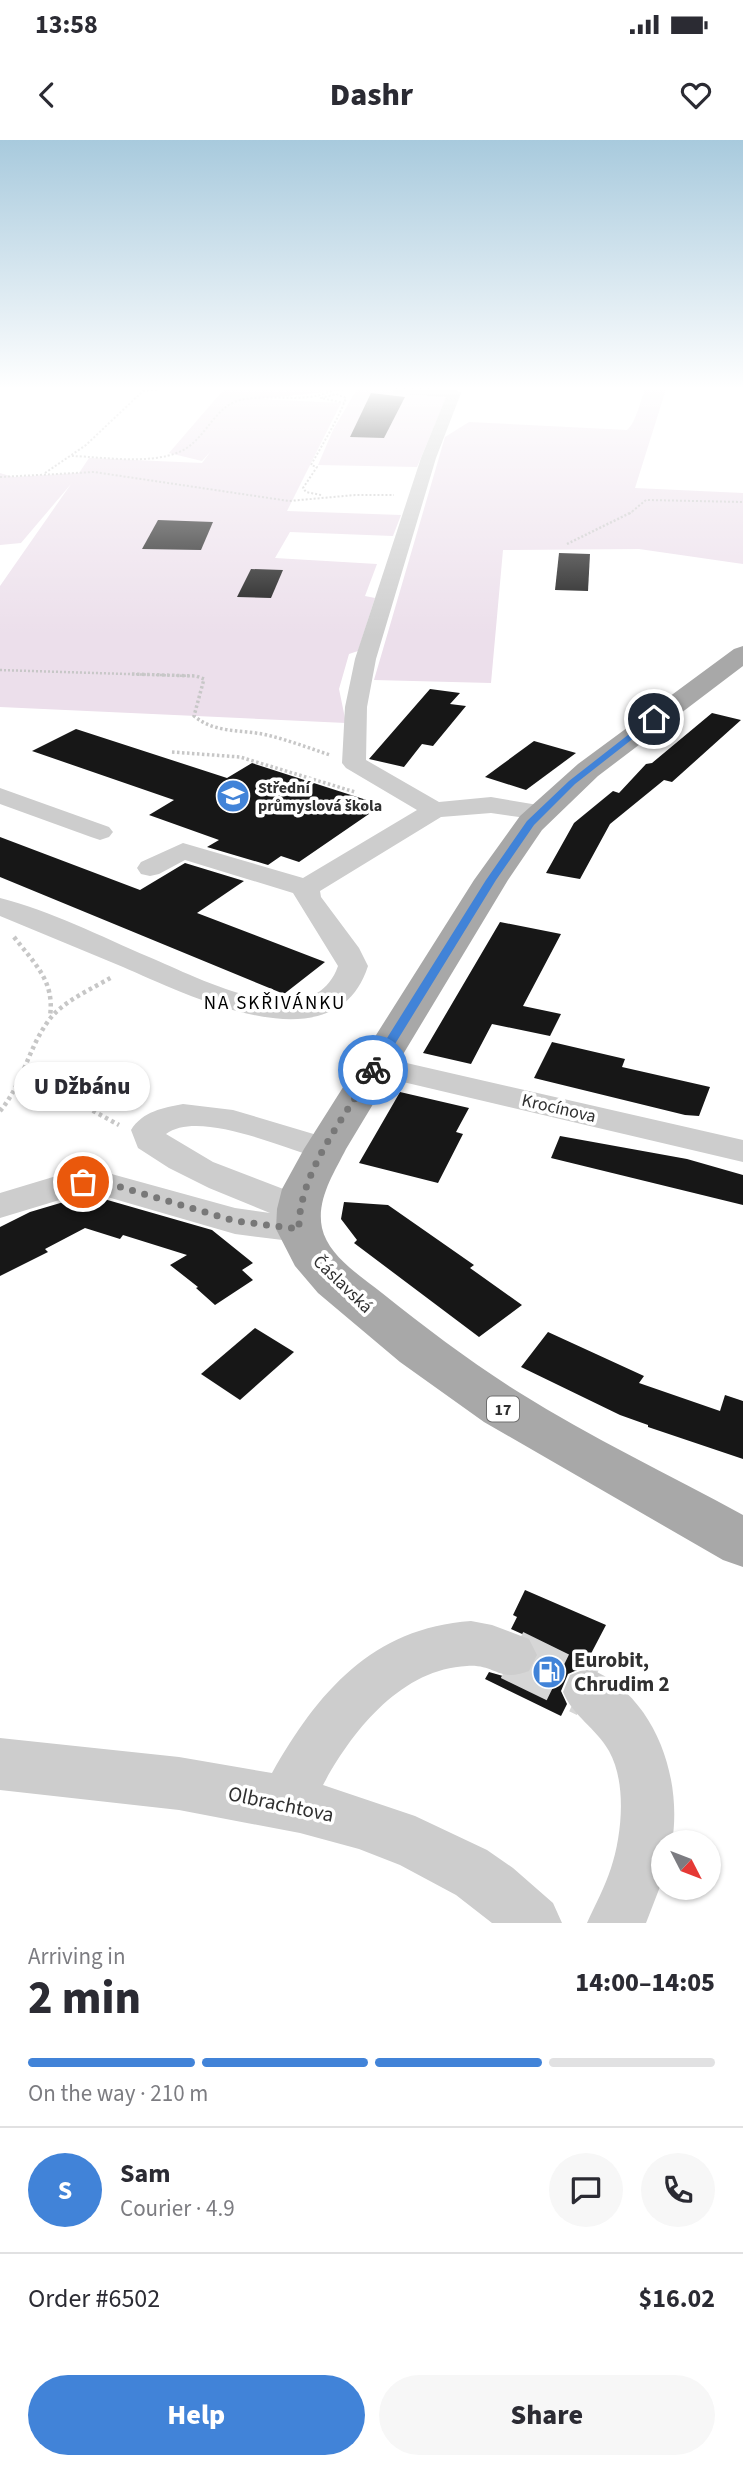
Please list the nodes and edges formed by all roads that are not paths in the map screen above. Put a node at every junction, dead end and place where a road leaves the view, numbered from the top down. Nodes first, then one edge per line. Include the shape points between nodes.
1 (424, 469) edge
2 (743, 654) edge
3 (0, 795) edge
4 (435, 810) junction
5 (541, 812) junction
6 (100, 832) dead end
7 (150, 868) dead end
8 (306, 888) junction
9 (5, 908) edge
10 (376, 1066) junction
11 (325, 1149) junction
12 (743, 1151) edge
13 (0, 1206) edge
14 (299, 1219) junction
15 (743, 1543) edge
16 (512, 1655) tunnel mouth
17 (587, 1692) tunnel mouth
18 (0, 1764) edge
19 (285, 1803) junction
20 (533, 1923) edge
21 (616, 1923) edge

1 - 4 street via 369,638 353,729 355,763
2 - 5 main road via 597,763
3 - 6 street
4 - 5 street via 491,805
4 - 8 street
5 - 10 main road via 491,880
7 - 8 street via 183,851
8 - 9 street via 307,897 353,966 346,986 325,1001 294,1009 245,1005
10 - 11 main road
10 - 12 street, Krocínova
11 - 14 main road via 304,1189
11 - 14 street via 212,1117 167,1116 148,1130 150,1140 159,1147
13 - 14 street via 63,1186 97,1182 235,1221
14 - 15 main road, Čáslavská / 17 via 311,1254 335,1281 463,1382 529,1425
16 - 19 street via 480,1645 452,1645 412,1657 389,1670 326,1731
17 - 21 street via 611,1709 634,1744 647,1805 646,1848 639,1877
18 - 19 street, Olbrachtova via 128,1776
19 - 20 street, Olbrachtova via 358,1821 436,1853 470,1871

